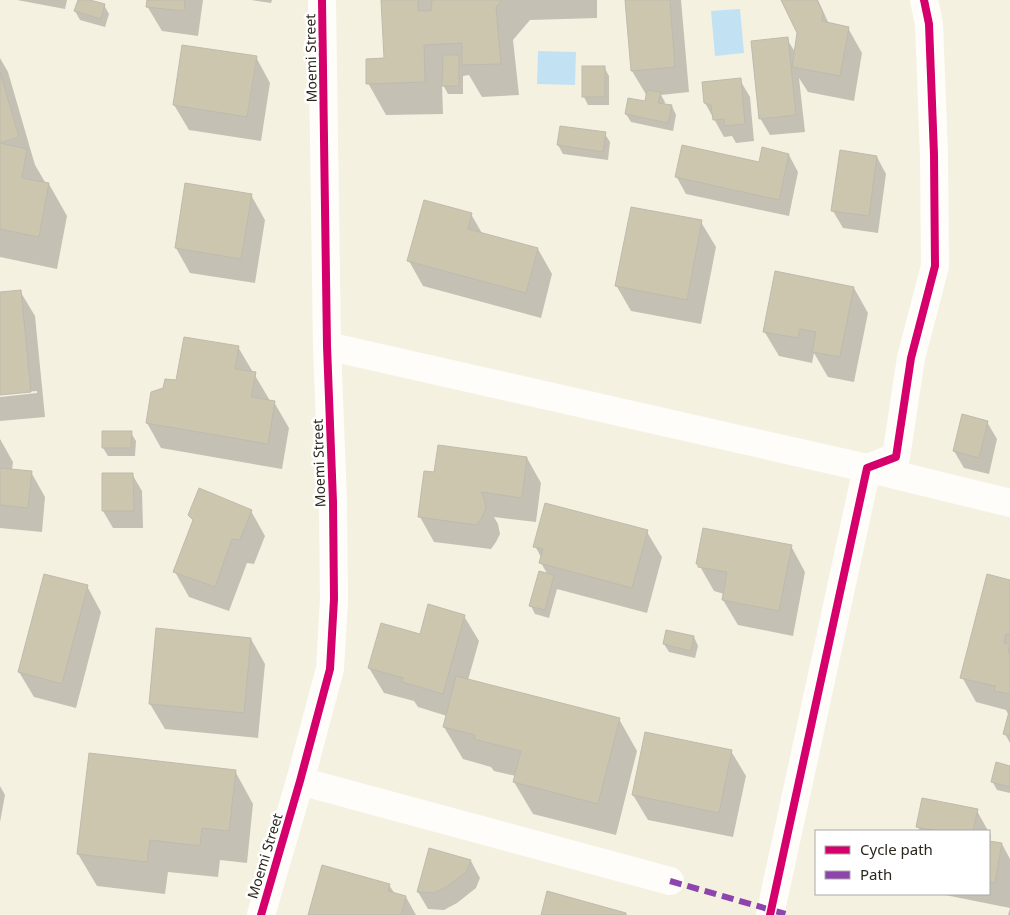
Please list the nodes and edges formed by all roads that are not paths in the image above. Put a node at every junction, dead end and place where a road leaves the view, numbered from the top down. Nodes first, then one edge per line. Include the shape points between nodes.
1 (322, 0) edge
2 (924, 0) edge
3 (327, 346) junction
4 (867, 468) junction
5 (1010, 503) edge
6 (300, 782) junction
7 (670, 882) dead end
8 (261, 915) edge
9 (770, 915) edge

1 - 3 street, Moemi Street
2 - 4 street via 929,24 935,266 912,358 896,457
3 - 4 street
3 - 6 street, Moemi Street via 334,599 330,669
4 - 5 street
4 - 9 street
6 - 7 street
6 - 8 street, Moemi Street

